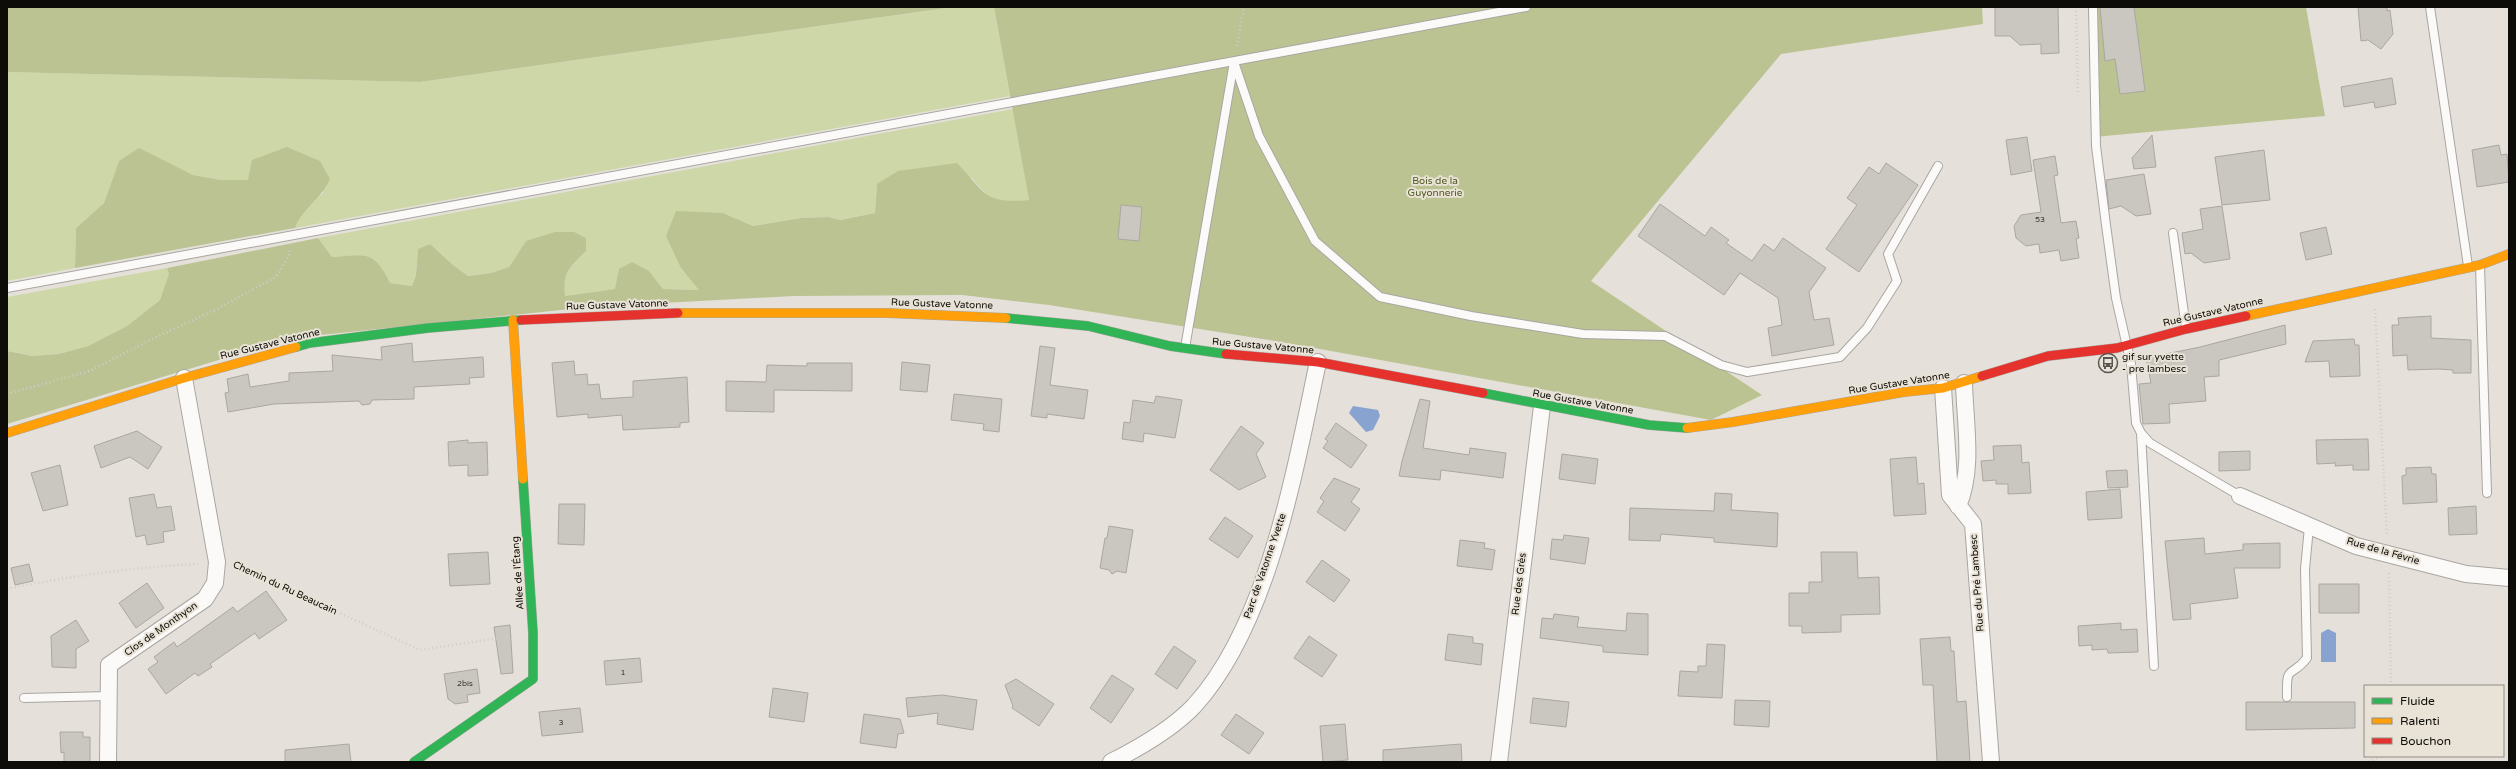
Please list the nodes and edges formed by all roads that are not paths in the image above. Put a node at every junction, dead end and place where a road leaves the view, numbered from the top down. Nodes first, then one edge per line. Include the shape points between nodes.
1 (1526, 7) edge
2 (2093, 7) edge
3 (2430, 7) edge
4 (1234, 62) junction
5 (1938, 166) dead end
6 (2173, 233) dead end
7 (2509, 254) edge
8 (2480, 265) junction
9 (2468, 267) junction
10 (7, 288) edge
11 (513, 320) junction
12 (2186, 329) junction
13 (2126, 344) junction
14 (1185, 348) junction
15 (1318, 362) junction
16 (184, 378) junction
17 (1964, 383) junction
18 (1943, 388) junction
19 (1542, 406) junction
20 (7, 433) edge
21 (2141, 433) junction
22 (2487, 493) dead end
23 (2240, 496) joint
24 (1958, 506) junction
25 (2309, 527) junction
26 (2509, 578) edge
27 (2154, 666) dead end
28 (109, 696) junction
29 (2287, 697) dead end
30 (24, 698) dead end
31 (108, 762) edge
32 (414, 762) edge
33 (1112, 762) edge
34 (1499, 762) edge
35 (1991, 762) edge

1 - 4 lane
2 - 13 lane via 2096,146 2116,298
3 - 9 lane
4 - 5 lane via 1259,136 1314,241 1380,297 1471,316 1583,334 1665,336 1721,365 1747,372 1840,357 1862,334 1897,281 1888,254
4 - 10 lane
4 - 14 lane
6 - 12 lane
7 - 8 street, Rue Gustave Vatonne
8 - 9 street, Rue Gustave Vatonne
8 - 22 lane
9 - 12 street, Rue Gustave Vatonne
11 - 14 street, Rue Gustave Vatonne via 682,313 887,313 1014,318 1088,326
11 - 16 street, Rue Gustave Vatonne via 310,343
11 - 32 street, Allée de l'Étang via 533,633 533,679
12 - 13 street, Rue Gustave Vatonne
13 - 17 street, Rue Gustave Vatonne via 2096,352 2048,356
13 - 21 lane via 2136,423
14 - 15 street, Rue Gustave Vatonne via 1211,353
15 - 19 street, Rue Gustave Vatonne
15 - 33 street, Parc de Vatonne Yvette via 1291,490 1250,615 1240,636 1193,707 1181,718
16 - 20 street, Rue Gustave Vatonne
16 - 28 street, Clos de Monthyon via 217,562 214,583 204,599 109,665
17 - 18 street, Rue Gustave Vatonne
17 - 24 street via 1967,469 1964,493
18 - 19 street, Rue Gustave Vatonne via 1684,428 1648,425
18 - 24 street, Rue du Pré Lambesc via 1950,495
19 - 34 street, Rue des Grès
21 - 23 lane via 2150,443
21 - 27 lane
23 - 25 street, Rue de la Févrie
24 - 35 street, Rue du Pré Lambesc via 1972,524
25 - 26 street, Rue de la Févrie via 2356,546 2466,574
25 - 29 lane via 2305,569 2307,658 2290,671 2287,677
28 - 30 lane
28 - 31 street, Clos de Monthyon

